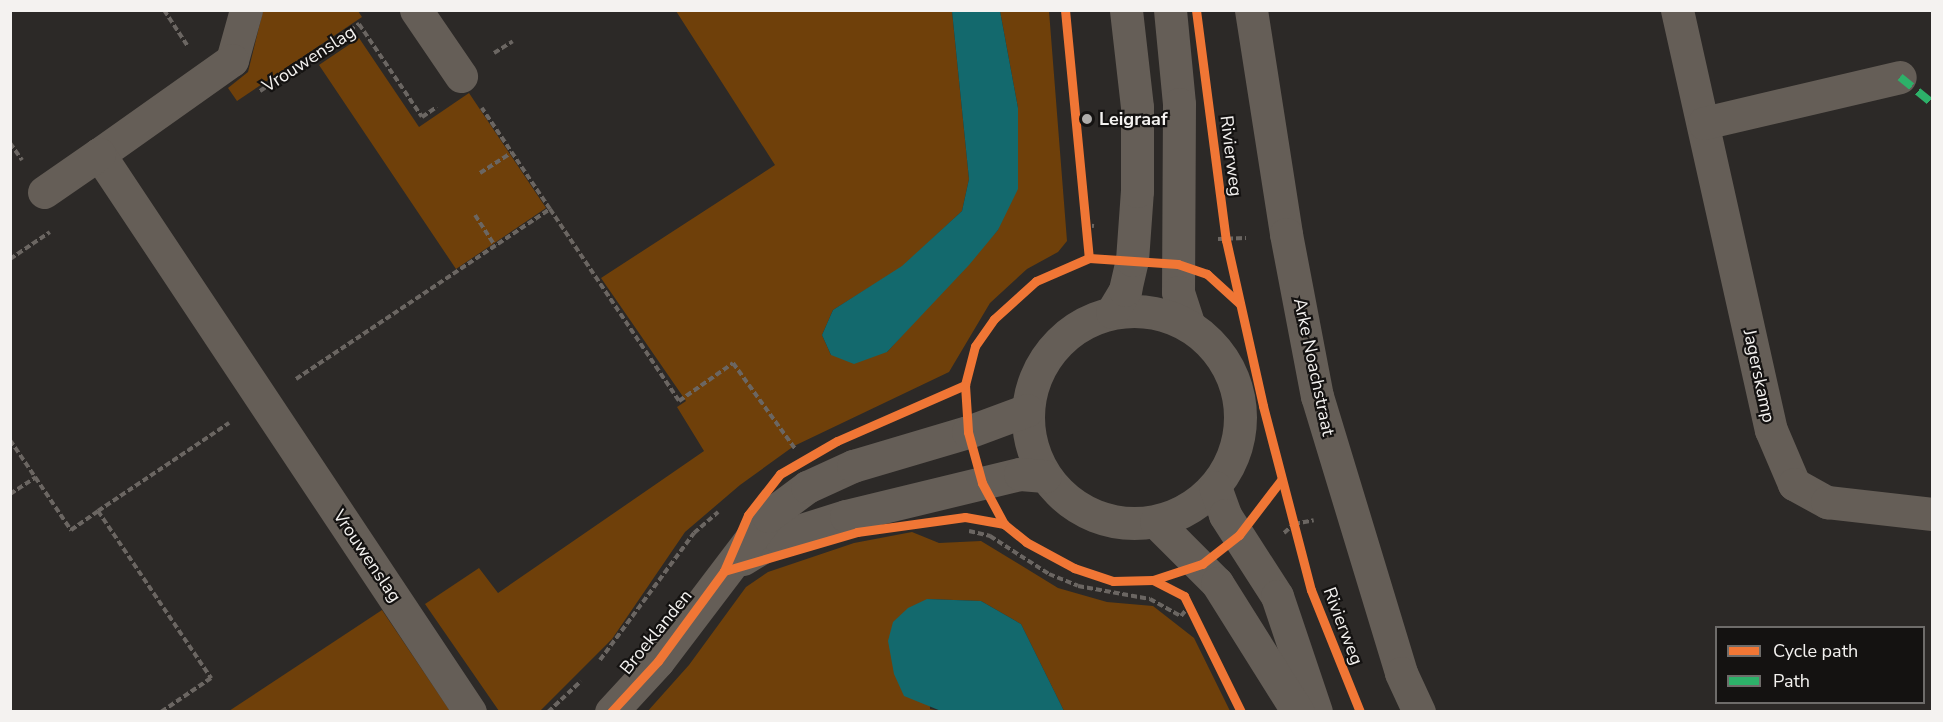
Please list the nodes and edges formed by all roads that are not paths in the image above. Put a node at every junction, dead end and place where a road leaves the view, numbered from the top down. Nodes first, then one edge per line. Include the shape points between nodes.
1 (246, 10) edge
2 (416, 10) edge
3 (1126, 10) edge
4 (1170, 10) edge
5 (1251, 10) edge
6 (1677, 10) edge
7 (1900, 77) dead end
8 (464, 81) road end
9 (1704, 123) junction
10 (99, 154) junction
11 (44, 192) dead end
12 (1113, 312) junction
13 (1189, 325) junction
14 (1027, 410) junction
15 (1045, 477) junction
16 (1215, 487) junction
17 (1932, 514) edge
18 (1156, 522) junction
19 (724, 571) junction
20 (470, 711) edge
21 (611, 711) edge
22 (1298, 711) edge
23 (1316, 711) edge
24 (1419, 711) edge

1 - 10 street via 232,60
2 - 8 street
3 - 12 street via 1137,107 1138,162 1132,260 1125,290
4 - 13 street via 1179,104 1178,292
5 - 24 street, Arke Noachstraat via 1286,234 1317,396 1401,673
6 - 9 street, Jagerskamp
7 - 9 street
9 - 17 street, Jagerskamp via 1771,430 1794,484 1827,502
10 - 11 street
10 - 20 street, Vrouwenslag
12 - 13 street via 1145,310
12 - 14 street via 1094,318 1052,348 1032,388
13 - 16 street via 1216,347 1239,393 1241,418 1234,454
14 - 15 street via 1032,447
14 - 19 street, Broeklanden via 853,466 807,488 768,516
15 - 18 street via 1073,504 1111,521
15 - 19 street, Broeklanden via 1020,474 846,516 779,537
16 - 18 street via 1189,509
16 - 23 street via 1225,515 1277,596
18 - 22 street via 1217,583
19 - 21 street, Broeklanden via 658,661

